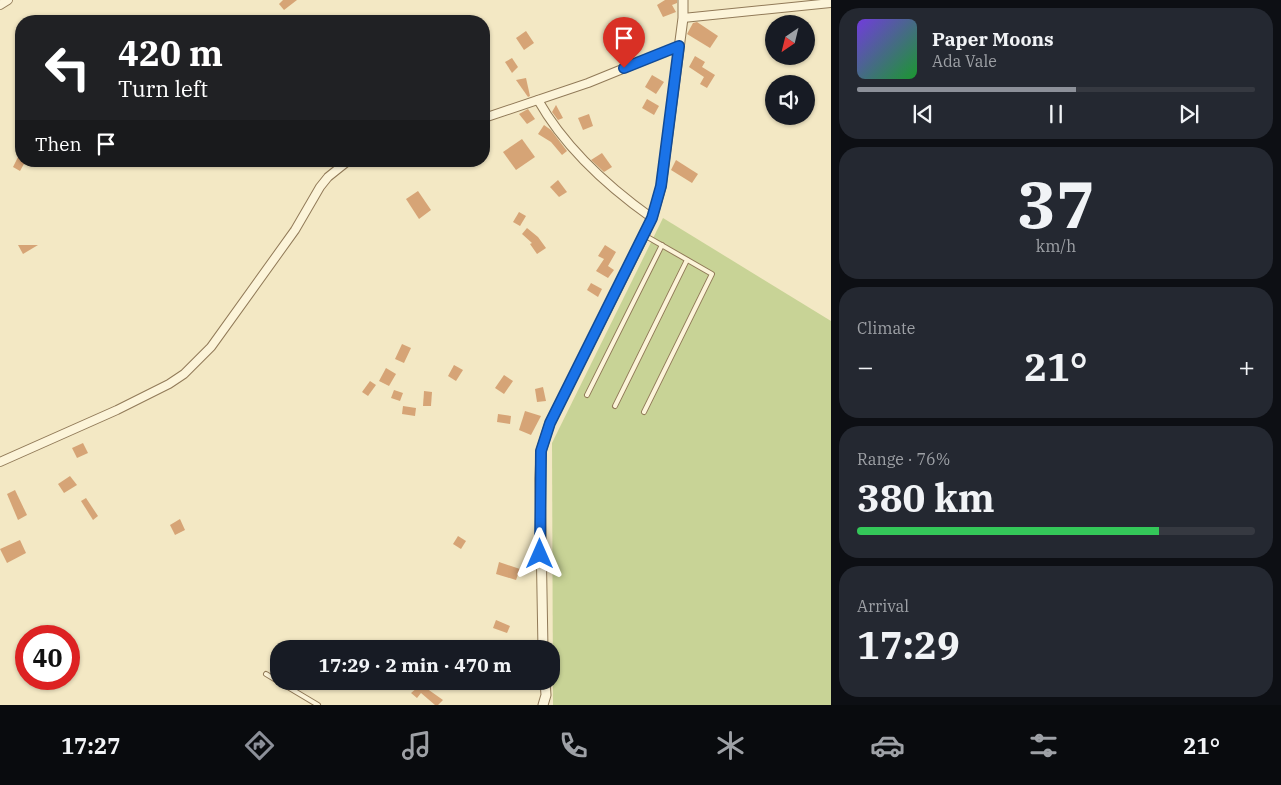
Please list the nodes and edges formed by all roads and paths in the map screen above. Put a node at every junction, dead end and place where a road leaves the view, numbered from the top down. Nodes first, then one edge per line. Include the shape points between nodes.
1 (8, 0) edge
2 (682, 0) edge
3 (831, 2) edge
4 (0, 6) edge
5 (683, 18) junction
6 (679, 46) junction
7 (538, 100) junction
8 (490, 116) edge
9 (340, 167) edge
10 (652, 218) junction
11 (644, 235) junction
12 (662, 246) junction
13 (687, 260) junction
14 (587, 395) dead end
15 (615, 406) dead end
16 (644, 412) dead end
17 (0, 462) edge
18 (543, 640) edge
19 (266, 674) dead end
20 (546, 690) edge
21 (318, 705) edge
22 (543, 705) edge

1 - 4 street
2 - 5 street
3 - 5 street
5 - 6 street
6 - 7 street
6 - 10 street via 661,186
7 - 8 street
7 - 10 street via 556,129 605,182
9 - 17 street via 320,187 295,230 212,347 184,374 117,410
10 - 11 street
11 - 12 lane
11 - 18 street via 550,423 541,451
12 - 13 lane
12 - 14 lane
13 - 15 lane
13 - 16 lane via 712,274
19 - 21 lane
20 - 22 street

